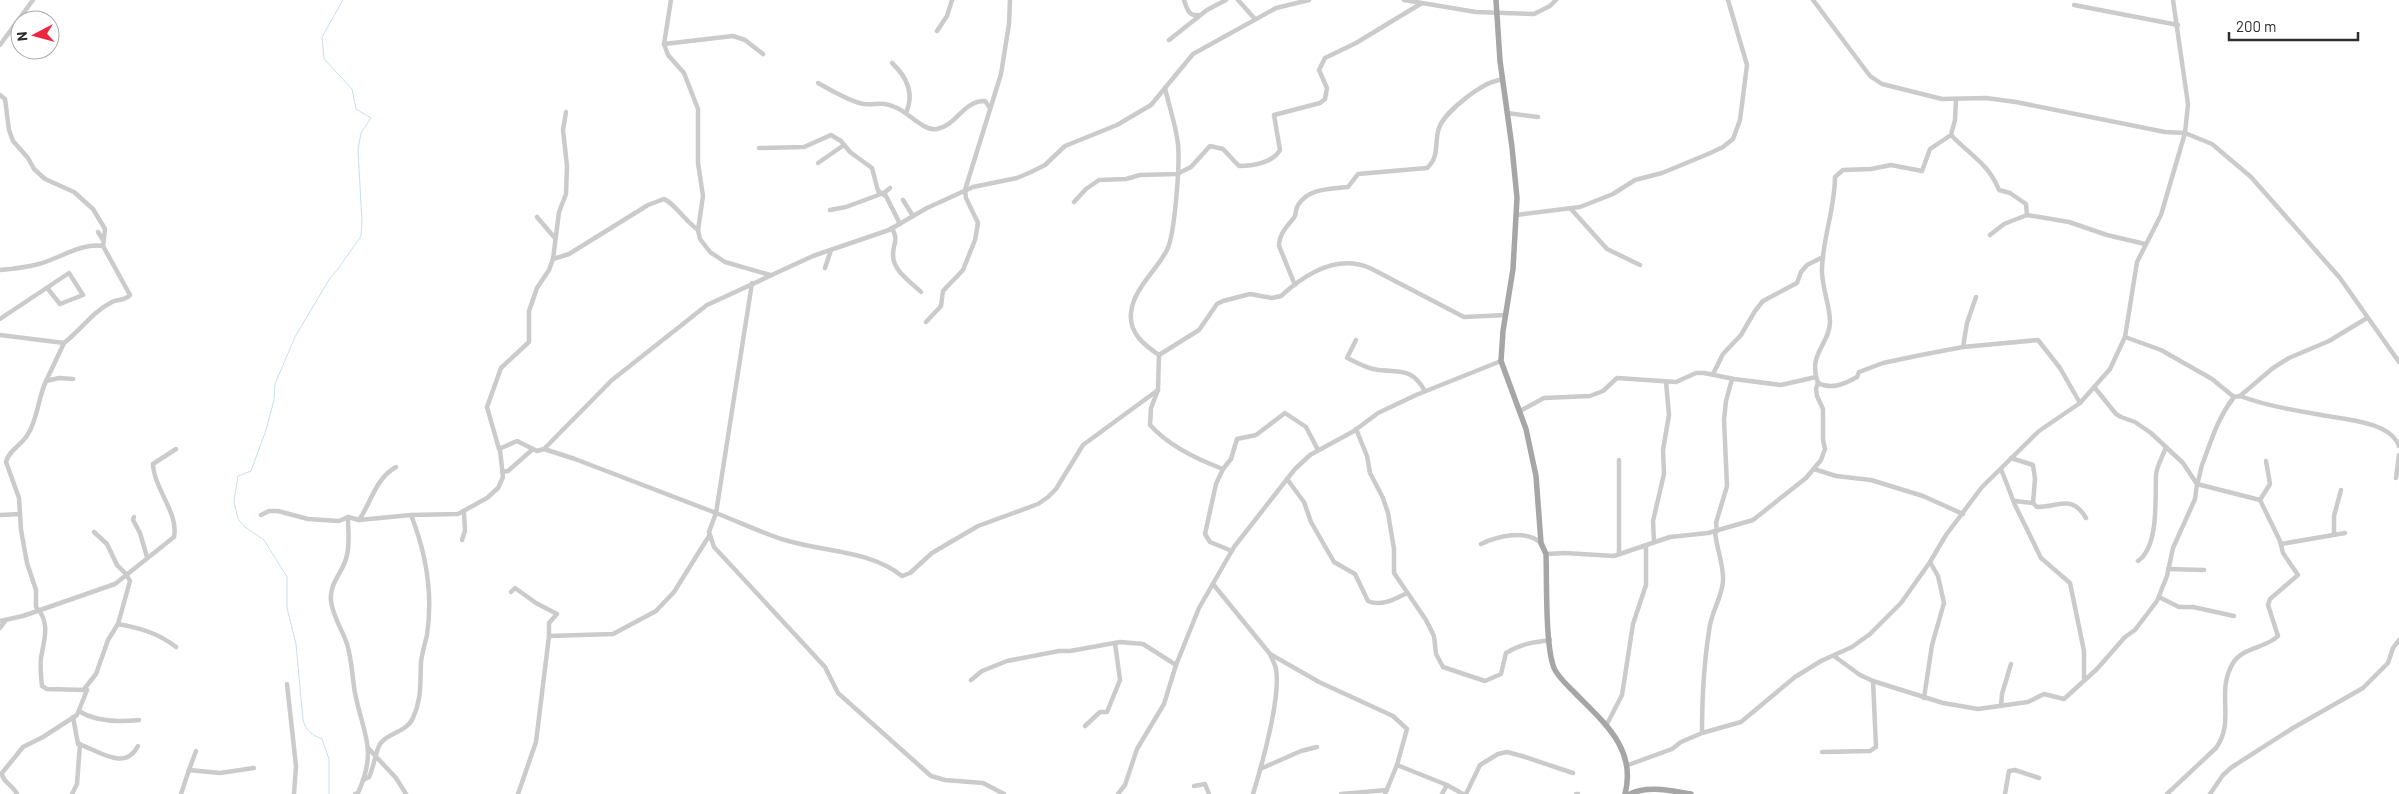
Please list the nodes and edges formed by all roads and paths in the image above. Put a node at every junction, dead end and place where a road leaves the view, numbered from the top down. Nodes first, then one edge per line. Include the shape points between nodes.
1 (33, 0) edge
2 (671, 0) edge
3 (952, 0) edge
4 (1010, 0) edge
5 (1184, 0) edge
6 (1226, 0) edge
7 (1238, 0) edge
8 (1309, 0) edge
9 (1404, 0) edge
10 (1496, 0) edge
11 (1556, 0) edge
12 (1728, 0) edge
13 (1814, 0) edge
14 (2173, 0) edge
15 (1422, 3) junction
16 (2074, 5) dead end
17 (1498, 14) junction
18 (1201, 15) junction
19 (1255, 19) junction
20 (2178, 26) junction
21 (937, 31) dead end
22 (1168, 40) dead end
23 (664, 44) junction
24 (0, 45) edge
25 (763, 54) dead end
26 (892, 63) dead end
27 (1502, 80) junction
28 (818, 83) dead end
29 (1164, 88) junction
30 (0, 95) edge
31 (1956, 99) junction
32 (990, 108) junction
33 (566, 112) dead end
34 (906, 113) junction
35 (1508, 114) junction
36 (1538, 117) dead end
37 (2185, 133) junction
38 (1952, 135) junction
39 (844, 145) junction
40 (759, 148) dead end
41 (818, 163) dead end
42 (1177, 174) junction
43 (890, 188) dead end
44 (965, 190) junction
45 (882, 194) junction
46 (903, 200) dead end
47 (1074, 202) dead end
48 (1572, 209) junction
49 (830, 210) dead end
50 (1516, 215) junction
51 (2027, 215) junction
52 (913, 216) junction
53 (538, 217) dead end
54 (900, 224) junction
55 (892, 228) junction
56 (698, 230) junction
57 (98, 232) dead end
58 (1990, 235) dead end
59 (555, 237) junction
60 (103, 240) junction
61 (2146, 244) junction
62 (103, 246) junction
63 (831, 250) junction
64 (1823, 257) junction
65 (553, 259) junction
66 (1640, 265) dead end
67 (825, 268) dead end
68 (0, 270) edge
69 (770, 275) junction
70 (752, 283) junction
71 (1295, 285) junction
72 (48, 289) junction
73 (921, 292) dead end
74 (1976, 297) dead end
75 (1506, 315) junction
76 (2367, 318) junction
77 (0, 319) edge
78 (926, 322) dead end
79 (0, 335) edge
80 (2125, 337) junction
81 (1356, 340) dead end
82 (64, 343) junction
83 (1963, 347) junction
84 (1159, 355) junction
85 (1501, 361) junction
86 (2399, 362) edge
87 (1713, 374) junction
88 (1816, 378) junction
89 (73, 379) dead end
90 (1732, 379) junction
91 (46, 381) junction
92 (1666, 382) junction
93 (1818, 383) junction
94 (2095, 388) junction
95 (1158, 390) junction
96 (1425, 391) junction
97 (2240, 396) junction
98 (2234, 397) junction
99 (2080, 403) junction
100 (1520, 411) junction
101 (1356, 429) junction
102 (2399, 446) edge
103 (2166, 447) junction
104 (176, 448) dead end
105 (533, 449) junction
106 (544, 449) junction
107 (500, 450) junction
108 (1318, 450) junction
109 (2399, 454) edge
110 (2012, 458) junction
111 (1619, 460) dead end
112 (2266, 461) dead end
113 (396, 467) dead end
114 (1223, 469) junction
115 (1814, 469) junction
116 (2001, 469) junction
117 (502, 472) junction
118 (2396, 478) dead end
119 (1287, 479) junction
120 (2197, 484) junction
121 (2341, 490) dead end
122 (2260, 500) junction
123 (2014, 501) junction
124 (2033, 503) junction
125 (464, 512) junction
126 (716, 513) junction
127 (20, 514) junction
128 (1963, 514) junction
129 (261, 515) dead end
130 (411, 515) junction
131 (0, 516) edge
132 (134, 517) dead end
133 (348, 517) junction
134 (2086, 518) dead end
135 (360, 520) junction
136 (1716, 531) junction
137 (94, 532) dead end
138 (2345, 533) dead end
139 (2334, 535) junction
140 (709, 536) junction
141 (462, 540) dead end
142 (1654, 542) junction
143 (1541, 543) junction
144 (1481, 544) dead end
145 (2281, 544) junction
146 (1646, 545) junction
147 (1232, 551) junction
148 (1546, 554) junction
149 (1619, 554) junction
150 (147, 557) junction
151 (2138, 561) dead end
152 (1930, 562) junction
153 (2168, 569) junction
154 (2204, 570) dead end
155 (126, 574) junction
156 (1213, 584) junction
157 (511, 592) dead end
158 (1407, 593) junction
159 (2159, 597) junction
160 (39, 610) junction
161 (2234, 616) dead end
162 (3, 620) edge
163 (118, 624) junction
164 (0, 628) edge
165 (549, 636) junction
166 (1550, 640) junction
167 (2399, 640) edge
168 (1115, 643) junction
169 (176, 648) dead end
170 (1270, 654) junction
171 (1834, 656) junction
172 (2011, 664) dead end
173 (1176, 665) junction
174 (2084, 678) junction
175 (971, 680) dead end
176 (1873, 681) junction
177 (287, 684) dead end
178 (87, 690) junction
179 (1924, 698) junction
180 (2001, 706) junction
181 (79, 711) junction
182 (72, 717) junction
183 (139, 720) dead end
184 (1085, 726) dead end
185 (1606, 726) junction
186 (1702, 733) junction
187 (80, 744) junction
188 (138, 746) dead end
189 (1317, 747) dead end
190 (369, 749) junction
191 (196, 751) dead end
192 (1822, 752) dead end
193 (376, 759) junction
194 (1397, 765) junction
195 (1628, 765) junction
196 (254, 768) dead end
197 (1260, 769) junction
198 (189, 770) junction
199 (1573, 773) dead end
200 (1, 774) edge
201 (2039, 778) dead end
202 (2, 780) edge
203 (362, 780) junction
204 (1447, 785) junction
205 (1194, 786) dead end
206 (1386, 792) edge
207 (1656, 792) edge
208 (17, 794) edge
209 (72, 794) edge
210 (181, 794) edge
211 (294, 794) edge
212 (355, 794) edge
213 (406, 794) edge
214 (518, 794) edge
215 (1004, 794) edge
216 (1118, 794) edge
217 (1209, 794) edge
218 (1254, 794) edge
219 (1342, 794) edge
220 (1442, 794) edge
221 (1464, 794) edge
222 (1625, 794) edge
223 (1630, 794) edge
224 (1691, 794) edge
225 (2005, 794) edge
226 (2167, 794) edge
227 (2210, 794) edge

1 - 24 street
2 - 23 street
3 - 21 street
4 - 32 street via 1003,66
5 - 18 street via 1191,15
6 - 18 street
7 - 19 street
8 - 19 street via 1276,8
9 - 15 street
10 - 17 main road
11 - 17 street via 1534,14
12 - 48 street via 1748,65 1740,120 1733,139 1708,154 1635,180 1613,194
13 - 31 street via 1870,76 1882,84 1919,95
14 - 20 street
15 - 17 street
15 - 42 street via 1325,58 1319,70 1327,88 1325,99 1274,115 1280,150 1274,158 1239,166 1223,148 1210,146 1191,167
16 - 20 street
17 - 27 main road
18 - 22 street
19 - 29 street via 1193,54
20 - 37 street via 2188,104
23 - 25 street via 733,36 745,40
23 - 56 street via 668,55 684,73 698,109 698,163 703,196
26 - 34 street via 910,90
27 - 35 main road
27 - 71 street via 1469,96 1445,118 1439,126 1437,149 1427,168 1358,174 1348,187 1321,189 1301,201 1296,206 1295,218 1279,240
28 - 34 street via 860,103 883,102
29 - 42 street via 1178,146
29 - 44 street via 1151,105 1118,125 1070,143 1045,165 1017,178
30 - 60 street via 5,99 6,123 14,141 45,179 62,185 90,205 103,225
31 - 37 street via 2016,102 2165,132
31 - 38 street
32 - 34 street via 985,101 977,101 944,127 934,130
32 - 44 street
33 - 59 street via 567,182
35 - 36 street
35 - 50 main road
37 - 61 street via 2161,215
37 - 76 street via 2212,144 2251,177 2340,278
38 - 51 street via 1993,175 1999,190 2026,204
38 - 64 street via 1930,149 1922,171 1891,165 1843,170 1835,176
39 - 40 street via 830,135 804,147
39 - 41 street
39 - 45 street via 872,168 878,191
42 - 47 street via 1099,180
42 - 84 street via 1170,242 1142,286 1131,313 1135,334
43 - 45 street
44 - 52 street
44 - 78 street via 978,223 975,240 963,270 943,291 942,306
45 - 49 street via 846,208
45 - 54 street via 894,209
46 - 52 street
48 - 50 street
48 - 66 street via 1607,248
50 - 75 main road
51 - 58 street via 2004,224
51 - 61 street via 2069,222
52 - 54 street
53 - 59 street
54 - 55 street
55 - 63 street
55 - 73 street via 897,238 893,255 895,266
56 - 65 street via 664,199 569,254
56 - 69 street via 704,244 720,259
57 - 60 street
59 - 65 street
60 - 62 street
61 - 80 street via 2137,262
62 - 68 street via 78,250 38,264
62 - 82 street via 130,295 90,316
63 - 67 street
63 - 69 street
64 - 87 street via 1800,272 1797,283 1763,301
64 - 88 street via 1822,277 1830,322 1828,334 1818,350
65 - 107 street via 529,311 529,342 501,368 487,407
69 - 70 street
70 - 106 street via 707,305 623,371
70 - 126 street
71 - 75 street via 1326,266 1357,262 1464,317
71 - 84 street via 1281,296 1272,298 1250,294 1216,304 1199,330
72 - 72 street via 60,304 82,295 69,273
72 - 77 street
74 - 83 street
75 - 85 main road
76 - 86 street
76 - 97 street via 2329,341 2289,358
79 - 82 street
80 - 94 street via 2116,360
80 - 98 street via 2161,350
81 - 96 street via 1347,358 1371,368 1415,376
82 - 91 street
83 - 93 street via 1882,363 1860,372 1843,384 1825,387
83 - 99 street via 2038,340 2060,368
84 - 95 street
85 - 96 street
85 - 100 main road
87 - 90 street
87 - 92 street via 1696,373 1683,380
88 - 90 street via 1781,384
88 - 93 street
89 - 91 street
90 - 136 street via 1724,420 1727,486
91 - 127 street via 28,436 7,456 8,471 19,498
92 - 100 street via 1617,378 1603,391 1590,396 1544,398
92 - 142 street via 1669,415 1663,450 1664,474 1653,521
93 - 115 street via 1816,388 1823,408 1825,449
94 - 99 street
94 - 103 street via 2120,417 2142,426
95 - 114 street via 1151,408 1150,424 1168,441
95 - 126 street via 1083,445 1048,497 1038,504 978,526 932,553 902,576 878,561 784,540
96 - 101 street via 1370,418
97 - 98 street
97 - 102 street via 2347,418 2378,428 2396,439
98 - 120 street via 2214,428
99 - 110 street via 2039,431
100 - 143 main road via 1536,476
101 - 108 street
101 - 158 street via 1370,473 1388,513 1396,580
103 - 120 street via 2183,463
103 - 151 street via 2156,474 2156,508 2151,540 2145,556
104 - 150 street via 153,464 153,472 169,509 174,538
105 - 106 street
105 - 107 street via 517,441
105 - 117 street via 508,471
106 - 126 street
107 - 117 street
108 - 114 street via 1306,426 1285,413 1256,435 1237,439 1231,459
108 - 119 street
109 - 118 street
110 - 116 street
110 - 124 street via 2032,465 2035,479
111 - 149 street
112 - 122 street via 2270,484
113 - 135 street via 380,478
114 - 147 street via 1216,484 1205,534 1210,542
115 - 128 street via 1836,476 1871,480 1923,496
115 - 136 street via 1760,515
116 - 123 street
116 - 128 street via 1982,487
117 - 125 street via 498,488
119 - 147 street
119 - 158 street via 1304,502 1311,522 1334,562 1355,574 1368,601 1382,603
120 - 122 street
120 - 153 street via 2195,499 2173,548
121 - 139 street via 2334,516
122 - 145 street
123 - 124 street
123 - 174 street via 2041,558 2070,583 2083,642
124 - 134 street via 2042,507 2066,502 2078,508
125 - 130 street
125 - 141 street
126 - 140 street
127 - 131 street
127 - 160 street via 22,538
128 - 152 street
129 - 133 street via 278,511 325,522 339,522
130 - 135 street
130 - 193 street via 423,549 430,602 421,662 422,686 412,720 380,744
132 - 150 street
133 - 135 street
133 - 190 street via 347,556 333,583 331,600 352,664 355,693
136 - 142 street
136 - 186 street via 1723,579 1722,593 1710,627 1703,684
137 - 155 street via 107,544 117,565
138 - 139 street
139 - 145 street
140 - 165 street via 674,592 656,611 612,634
140 - 215 street via 718,552 825,667 838,693 923,770 945,780 983,783
142 - 146 street
143 - 144 street via 1536,538 1517,535 1493,538
143 - 148 main road
145 - 226 street via 2286,559 2298,575 2270,599 2268,605 2278,636 2273,642 2250,648 2234,662 2224,688 2227,714 2222,739
146 - 149 street
146 - 185 street via 1646,585 1633,624 1622,695
147 - 156 street
148 - 149 street
148 - 166 main road
150 - 155 street
152 - 171 street via 1901,603 1878,627
152 - 179 street via 1938,576 1944,603 1932,645
153 - 154 street
153 - 159 street
155 - 160 street via 99,591
155 - 163 street via 129,588
156 - 170 street
156 - 173 street via 1199,608
157 - 165 street via 515,588 557,614 548,623
158 - 166 street via 1434,636 1436,654 1443,667 1457,673 1485,681 1501,674 1506,653 1522,645
159 - 161 street via 2179,607
159 - 174 street via 2135,630
160 - 162 street
160 - 178 street via 46,628 41,658 42,686 46,689
162 - 164 street
163 - 169 street via 140,628 164,638
163 - 178 street via 108,640 96,674 85,688
165 - 214 street via 536,742
166 - 185 main road via 1555,670
167 - 227 street via 2388,663 2363,688 2232,767
168 - 173 street via 1143,644
168 - 175 street via 1007,661 982,671
168 - 184 street via 1120,680 1118,690 1107,712 1100,712
170 - 194 street via 1403,724 1407,734
170 - 197 street via 1276,666 1276,686
171 - 176 street
171 - 186 street via 1795,677 1741,722
172 - 180 street
173 - 216 street via 1164,704 1137,749
174 - 180 street via 2064,699 2044,694 2028,702
176 - 179 street
176 - 192 street via 1876,747 1870,751
177 - 211 street via 296,766
178 - 181 street
179 - 180 street via 1978,709
181 - 182 street
181 - 183 street via 98,719
182 - 187 street
182 - 200 street via 23,747
185 - 195 main road via 1620,744
186 - 195 street via 1672,749
187 - 188 street via 119,760 135,752
187 - 209 street via 77,784
189 - 197 street
190 - 193 street
190 - 203 street
191 - 198 street
193 - 203 street via 370,777
193 - 213 street via 396,778
194 - 204 street
194 - 206 street
195 - 222 main road
196 - 198 street via 220,773
197 - 218 street
198 - 210 street
199 - 221 street via 1506,752 1480,765
200 - 202 street
201 - 225 street via 2009,771
202 - 208 street
203 - 212 street
204 - 220 street
204 - 221 street
205 - 217 street via 1205,784
206 - 219 street
207 - 223 main road via 1640,790
207 - 224 main road

